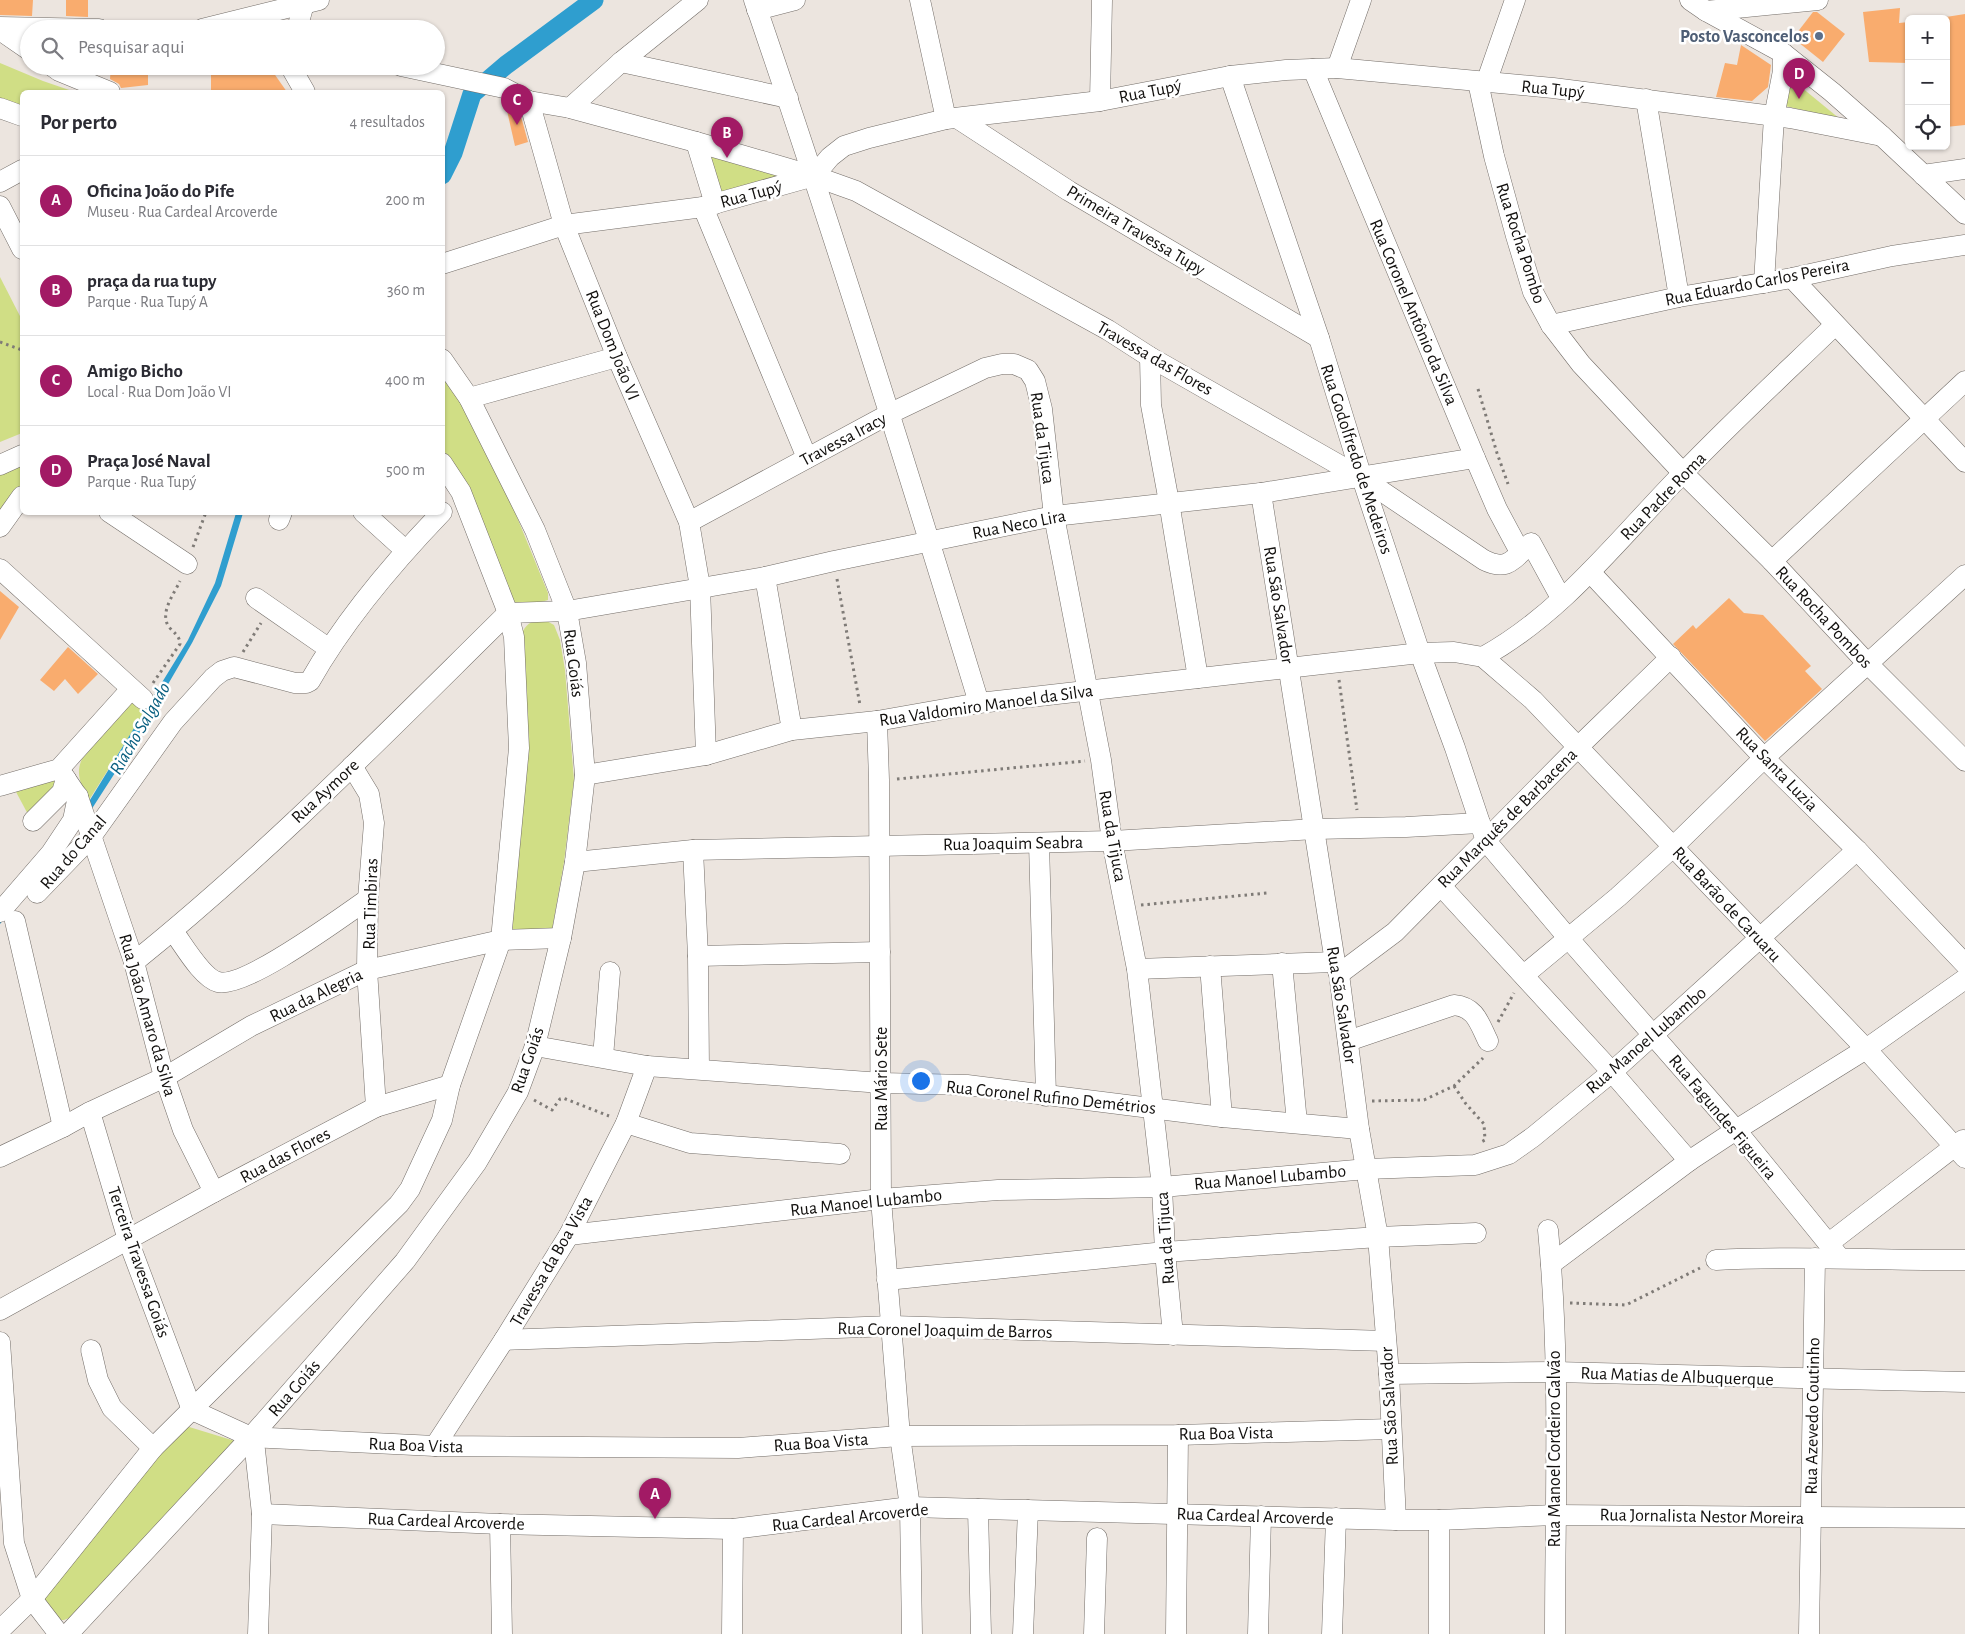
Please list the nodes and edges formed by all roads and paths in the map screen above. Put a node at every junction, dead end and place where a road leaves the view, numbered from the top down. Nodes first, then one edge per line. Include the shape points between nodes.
1 (698, 0) edge
2 (795, 0) edge
3 (920, 0) edge
4 (1102, 0) edge
5 (1361, 0) edge
6 (1818, 0) edge
7 (309, 1) edge
8 (1512, 1) edge
9 (756, 5) edge
10 (1698, 6) edge
11 (236, 20) edge
12 (301, 20) edge
13 (0, 28) edge
14 (20, 28) edge
15 (20, 43) edge
16 (1783, 54) junction
17 (621, 62) junction
18 (1337, 68) junction
19 (1313, 69) junction
20 (69, 75) edge
21 (295, 75) edge
22 (429, 75) edge
23 (1230, 76) junction
24 (453, 83) edge
25 (1482, 83) junction
26 (105, 90) edge
27 (304, 90) edge
28 (788, 98) junction
29 (1100, 100) junction
30 (1646, 100) junction
31 (529, 101) junction
32 (0, 108) edge
33 (570, 108) junction
34 (20, 115) edge
35 (1774, 117) junction
36 (951, 118) junction
37 (1882, 136) junction
38 (696, 142) junction
39 (1965, 169) edge
40 (20, 171) edge
41 (814, 176) junction
42 (1923, 176) junction
43 (0, 182) edge
44 (709, 205) junction
45 (0, 206) edge
46 (1965, 214) edge
47 (564, 224) junction
48 (20, 245) edge
49 (1965, 245) edge
50 (445, 263) edge
51 (1792, 278) junction
52 (1764, 283) junction
53 (1679, 297) junction
54 (1550, 325) junction
55 (1835, 325) junction
56 (1319, 338) junction
57 (0, 342) edge
58 (20, 349) edge
59 (617, 357) junction
60 (1150, 357) junction
61 (445, 363) edge
62 (1002, 364) joint
63 (1965, 381) edge
64 (1478, 390) dead end
65 (469, 398) junction
66 (891, 413) junction
67 (1924, 420) junction
68 (20, 456) edge
69 (807, 458) junction
70 (1475, 458) junction
71 (1965, 462) edge
72 (0, 465) edge
73 (445, 468) edge
74 (1683, 473) junction
75 (1362, 478) junction
76 (1510, 489) dead end
77 (461, 492) junction
78 (1261, 492) junction
79 (20, 499) edge
80 (1169, 502) junction
81 (445, 509) edge
82 (114, 515) edge
83 (205, 515) edge
84 (366, 515) edge
85 (439, 515) edge
86 (1054, 516) junction
87 (689, 522) junction
88 (0, 527) edge
89 (930, 542) junction
90 (1526, 548) junction
91 (405, 550) junction
92 (834, 561) junction
93 (1772, 561) junction
94 (187, 564) junction
95 (0, 569) edge
96 (1590, 572) junction
97 (1965, 575) edge
98 (765, 577) junction
99 (700, 587) junction
100 (1561, 598) junction
101 (263, 603) joint
102 (567, 610) junction
103 (508, 613) junction
104 (328, 648) junction
105 (1420, 653) junction
106 (1483, 656) junction
107 (1671, 657) junction
108 (1337, 662) junction
109 (1867, 663) junction
110 (234, 667) junction
111 (1289, 668) junction
112 (1198, 678) junction
113 (1086, 691) junction
114 (137, 694) junction
115 (979, 702) junction
116 (870, 722) junction
117 (792, 730) junction
118 (1578, 747) junction
119 (1963, 754) edge
120 (706, 755) junction
121 (1764, 758) junction
122 (1101, 760) junction
123 (352, 766) junction
124 (62, 774) junction
125 (585, 775) junction
126 (879, 780) junction
127 (0, 786) edge
128 (78, 796) junction
129 (32, 821) dead end
130 (1315, 828) junction
131 (1360, 828) junction
132 (1483, 832) junction
133 (90, 835) junction
134 (1112, 841) junction
135 (1039, 843) junction
136 (878, 846) junction
137 (1673, 847) junction
138 (693, 850) junction
139 (1857, 850) junction
140 (575, 862) junction
141 (1441, 886) junction
142 (37, 893) dead end
143 (1267, 893) dead end
144 (368, 899) junction
145 (1125, 906) junction
146 (7, 916) edge
147 (172, 931) junction
148 (561, 938) junction
149 (1569, 939) junction
150 (1760, 939) junction
151 (501, 940) junction
152 (880, 952) junction
153 (698, 956) junction
154 (134, 962) junction
155 (1282, 963) junction
156 (1965, 964) edge
157 (1210, 966) junction
158 (1337, 968) junction
159 (1137, 969) junction
160 (367, 970) junction
161 (610, 972) dead end
162 (1524, 974) junction
163 (1965, 979) edge
164 (1653, 1034) junction
165 (1488, 1040) junction
166 (1348, 1041) junction
167 (535, 1046) junction
168 (1866, 1049) junction
169 (603, 1057) junction
170 (647, 1066) junction
171 (699, 1069) junction
172 (1612, 1072) junction
173 (165, 1077) junction
174 (882, 1083) junction
175 (450, 1085) junction
176 (1454, 1086) junction
177 (518, 1092) junction
178 (1046, 1096) junction
179 (1356, 1101) junction
180 (376, 1107) junction
181 (1153, 1108) junction
182 (90, 1112) junction
183 (1222, 1117) junction
184 (626, 1123) junction
185 (1297, 1123) junction
186 (63, 1127) junction
187 (1360, 1129) junction
188 (1736, 1130) junction
189 (1962, 1148) edge
190 (840, 1154) dead end
191 (0, 1157) edge
192 (1689, 1161) junction
193 (1475, 1165) junction
194 (1367, 1169) junction
195 (1162, 1186) junction
196 (214, 1192) junction
197 (881, 1199) junction
198 (1548, 1230) dead end
199 (1476, 1233) dead end
200 (569, 1235) junction
201 (1378, 1237) junction
202 (128, 1240) junction
203 (1835, 1251) junction
204 (1165, 1252) junction
205 (1815, 1258) junction
206 (1716, 1260) joint
207 (1965, 1260) edge
208 (1551, 1264) junction
209 (887, 1280) junction
210 (1552, 1302) junction
211 (0, 1310) edge
212 (892, 1326) junction
213 (1173, 1335) junction
214 (504, 1340) junction
215 (1386, 1341) junction
216 (0, 1342) edge
217 (91, 1350) dead end
218 (1555, 1372) junction
219 (1389, 1374) junction
220 (1813, 1380) junction
221 (1965, 1382) edge
222 (192, 1410) junction
223 (1391, 1429) junction
224 (1178, 1435) junction
225 (900, 1436) junction
226 (251, 1437) junction
227 (434, 1446) junction
228 (153, 1448) junction
229 (910, 1507) junction
230 (978, 1509) junction
231 (1028, 1510) junction
232 (1178, 1513) junction
233 (262, 1514) junction
234 (1555, 1515) junction
235 (1260, 1516) junction
236 (1336, 1518) junction
237 (1809, 1518) junction
238 (1965, 1518) edge
239 (1396, 1520) junction
240 (1439, 1520) junction
241 (500, 1524) junction
242 (732, 1529) junction
243 (1097, 1538) dead end
244 (7, 1543) edge
245 (32, 1599) junction
246 (0, 1630) edge
247 (59, 1634) edge
248 (68, 1634) edge
249 (258, 1634) edge
250 (502, 1634) edge
251 (732, 1634) edge
252 (912, 1634) edge
253 (981, 1634) edge
254 (1023, 1634) edge
255 (1094, 1634) edge
256 (1176, 1634) edge
257 (1258, 1634) edge
258 (1332, 1634) edge
259 (1439, 1634) edge
260 (1555, 1634) edge
261 (1809, 1634) edge

1 - 17 street
2 - 9 street
3 - 36 street
4 - 29 street
5 - 18 street
6 - 10 street
7 - 11 street
7 - 12 street
8 - 25 street
9 - 28 street
10 - 16 street
13 - 14 street
13 - 15 street
16 - 35 street via 1784,71
16 - 37 street
17 - 28 street
17 - 33 street
18 - 19 street, Rua Tupý
18 - 25 street, Rua Tupý
19 - 23 street, Rua Tupý
19 - 70 street, Rua Coronel Antônio da Silva
20 - 26 street
21 - 27 street
22 - 24 street, Travessa das Flores
23 - 29 street, Rua Tupý
23 - 56 street, Rua Godolfredo de Medeiros
24 - 31 street, Travessa das Flores via 504,88
25 - 30 street, Rua Tupý
25 - 54 street, Rua Rocha Pombo via 1494,156 1516,236 1533,292
28 - 41 street
29 - 36 street, Rua Tupý
30 - 35 street, Rua Tupý
30 - 53 street
31 - 33 street, Travessa das Flores
31 - 47 street, Rua Dom João VI
32 - 34 street
33 - 38 street, Travessa das Flores
35 - 37 street, Rua Tupý
35 - 52 street
36 - 41 street, Rua Tupý via 844,146
36 - 56 street, Primeira Travessa Tupy
37 - 42 street
38 - 41 street, Travessa das Flores
38 - 44 street
39 - 42 street
40 - 43 street
41 - 44 street, Rua Tupý
41 - 60 street, Travessa das Flores via 864,195 1108,330
41 - 66 street
42 - 46 street
44 - 47 street, Rua Tupý
44 - 69 street
45 - 48 street
47 - 50 street, Rua Tupý
47 - 59 street, Rua Dom João VI
49 - 51 street, Rua Eduardo Carlos Pereira via 1892,256
51 - 52 street, Rua Eduardo Carlos Pereira
51 - 55 street
52 - 53 street, Rua Eduardo Carlos Pereira
53 - 54 street, Rua Eduardo Carlos Pereira
54 - 74 street, Rua Rocha Pombo via 1581,364
55 - 67 street
55 - 74 street, Rua Padre Roma
56 - 75 street, Rua Godolfredo de Medeiros
57 - 58 path
59 - 65 street
59 - 87 street, Rua Dom João VI
60 - 75 street, Travessa das Flores
60 - 80 street via 1151,405
61 - 65 street, Rua Goiás
62 - 66 street, Travessa Iracy via 985,368
62 - 86 street, Rua da Tijuca via 1014,364 1028,370 1035,381 1042,409
63 - 67 street
64 - 76 path
65 - 102 street, Rua Goiás via 536,530
66 - 69 street, Travessa Iracy
66 - 89 street
67 - 71 street
67 - 93 street
68 - 72 street
69 - 87 street, Travessa Iracy
70 - 75 street, Rua Neco Lira
70 - 90 street, Rua Coronel Antônio da Silva via 1497,509
73 - 77 street
74 - 93 street, Rua Rocha Pombos
74 - 96 street, Rua Padre Roma
75 - 78 street, Rua Neco Lira
75 - 90 street, Travessa das Flores via 1492,564 1510,563
75 - 105 street, Rua Godolfredo de Medeiros
77 - 81 street
77 - 103 street
78 - 80 street, Rua Neco Lira
78 - 111 street, Rua São Salvador
79 - 88 street
80 - 86 street, Rua Neco Lira
80 - 112 street
82 - 94 street
83 - 94 path
84 - 91 street
85 - 91 street
86 - 89 street, Rua Neco Lira
86 - 113 street, Rua da Tijuca
87 - 99 street, Rua Dom João VI
89 - 92 street, Rua Neco Lira
89 - 115 street
90 - 100 street, Rua Coronel Antônio da Silva
91 - 104 street
92 - 98 street, Rua Neco Lira
92 - 116 path
93 - 109 street, Rua Rocha Pombos
94 - 114 path via 166,615 168,626 180,644
95 - 114 street
96 - 100 street, Rua Padre Roma
96 - 107 street, Rua Santa Luzia
97 - 109 street
98 - 99 street, Rua Neco Lira
98 - 117 street
99 - 102 street, Rua Neco Lira
99 - 120 street, Rua Dom João VI
100 - 106 street, Rua Padre Roma via 1505,645
101 - 104 street
101 - 110 path
102 - 103 street, Rua Neco Lira
102 - 125 street, Rua Goiás via 576,663
103 - 123 street, Rua Aymore
103 - 151 street via 514,637 519,748
104 - 110 street via 306,683
105 - 106 street, Rua Valdomiro Manoel da Silva via 1454,652
105 - 108 street, Rua Valdomiro Manoel da Silva
105 - 132 street, Rua Godolfredo de Medeiros
106 - 118 street, Rua Barão de Caruaru via 1533,700
107 - 118 street, Rua Marquês de Barbacena
107 - 121 street, Rua Santa Luzia
108 - 111 street, Rua Valdomiro Manoel da Silva
108 - 131 path
109 - 119 street, Rua Rocha Pombos
109 - 121 street
110 - 133 street, Rua do Canal via 213,678 172,722
111 - 112 street, Rua Valdomiro Manoel da Silva
111 - 130 street, Rua São Salvador
112 - 113 street, Rua Valdomiro Manoel da Silva
113 - 115 street, Rua Valdomiro Manoel da Silva
113 - 122 street, Rua da Tijuca
114 - 124 street
115 - 116 street, Rua Valdomiro Manoel da Silva
116 - 117 street, Rua Valdomiro Manoel da Silva
116 - 126 street, Rua Mário Sete
117 - 120 street, Rua Valdomiro Manoel da Silva
118 - 132 street, Rua Marquês de Barbacena
118 - 137 street, Rua Barão de Caruaru
120 - 125 street, Rua Valdomiro Manoel da Silva
121 - 137 street
121 - 139 street, Rua Santa Luzia
122 - 126 path
122 - 134 street, Rua da Tijuca
123 - 144 street, Rua Timbiras via 369,794 374,823
123 - 147 street, Rua Aymore
124 - 127 street
124 - 128 street
124 - 129 street via 62,792
125 - 140 street, Rua Goiás
126 - 136 street, Rua Mário Sete
128 - 133 street, Rua João Amaro da Silva
128 - 146 street via 73,820
130 - 131 street, Rua Joaquim Seabra
130 - 134 street, Rua Joaquim Seabra
130 - 158 street, Rua São Salvador
131 - 132 street, Rua Joaquim Seabra
132 - 141 street, Rua Marquês de Barbacena
132 - 149 street, Rua Fagundes Figueira
133 - 142 street, Rua do Canal
133 - 154 street, Rua João Amaro da Silva
134 - 135 street, Rua Joaquim Seabra
134 - 145 street, Rua da Tijuca
135 - 136 street, Rua Joaquim Seabra
135 - 178 street
136 - 138 street, Rua Joaquim Seabra
136 - 152 street, Rua Mário Sete
137 - 149 street
137 - 150 street, Rua Barão de Caruaru
138 - 140 street, Rua Joaquim Seabra
138 - 153 street
139 - 150 street, Rua Manoel Lubambo
139 - 156 street, Rua Santa Luzia
140 - 148 street, Rua Goiás
141 - 158 street, Rua Marquês de Barbacena via 1395,932
141 - 162 street
143 - 145 path
144 - 147 street via 262,969 230,982 219,983 204,972
144 - 160 street, Rua Timbiras
145 - 159 street, Rua da Tijuca
146 - 186 street
147 - 154 street, Rua Aymore
148 - 151 street, Rua da Alegria
148 - 167 street, Rua Goiás
149 - 162 street
149 - 164 street, Rua Fagundes Figueira
150 - 164 street, Rua Manoel Lubambo
150 - 168 street, Rua Barão de Caruaru
151 - 160 street, Rua da Alegria
151 - 175 street
152 - 153 street
152 - 174 street, Rua Mário Sete
153 - 171 street
154 - 173 street, Rua João Amaro da Silva
155 - 157 street
155 - 158 street
155 - 185 street
157 - 159 street
157 - 183 street
158 - 166 street, Rua São Salvador
159 - 181 street, Rua da Tijuca
160 - 173 street, Rua da Alegria via 251,1026
160 - 180 street, Rua Timbiras
161 - 169 street
162 - 165 path
162 - 172 street
163 - 168 street
164 - 172 street, Rua Manoel Lubambo
164 - 188 street, Rua Fagundes Figueira
165 - 166 street via 1474,1013 1465,1006 1454,1005
165 - 176 path via 1483,1059
166 - 179 street, Rua São Salvador
167 - 169 street, Rua Coronel Rufino Demétrios
167 - 177 street, Rua Goiás
168 - 188 street
168 - 189 street, Rua Barão de Caruaru
169 - 170 street, Rua Coronel Rufino Demétrios
170 - 171 street, Rua Coronel Rufino Demétrios
170 - 184 street, Travessa da Boa Vista
171 - 174 street, Rua Coronel Rufino Demétrios
172 - 192 street
172 - 193 street, Rua Manoel Lubambo via 1509,1154
173 - 182 street, Rua da Alegria
173 - 196 street, Rua João Amaro da Silva via 183,1130
174 - 178 street, Rua Coronel Rufino Demétrios via 967,1085
174 - 197 street, Rua Mário Sete
175 - 180 street, Rua das Flores
175 - 222 street via 442,1120 410,1190 399,1204
176 - 179 path via 1424,1100
176 - 193 path via 1484,1124 1485,1140 1474,1148
177 - 184 path via 551,1109 564,1098
177 - 226 street, Rua Goiás via 477,1162 405,1261
178 - 181 street, Rua Coronel Rufino Demétrios
179 - 187 street, Rua São Salvador
180 - 196 street, Rua das Flores
181 - 183 street, Rua Coronel Rufino Demétrios
181 - 195 street, Rua da Tijuca
182 - 186 street, Rua da Alegria
182 - 202 street, Terceira Travessa Goiás
183 - 185 street, Rua Coronel Rufino Demétrios
184 - 190 street via 690,1143
184 - 200 street, Travessa da Boa Vista
185 - 187 street, Rua Coronel Rufino Demétrios
186 - 191 street, Rua da Alegria
187 - 194 street, Rua São Salvador
188 - 192 street
188 - 203 street, Rua Fagundes Figueira
189 - 203 street
192 - 208 street
193 - 194 street, Rua Manoel Lubambo
194 - 195 street, Rua Manoel Lubambo
194 - 201 street, Rua São Salvador
195 - 197 street, Rua Manoel Lubambo via 998,1190
195 - 204 street, Rua da Tijuca
196 - 202 street, Rua das Flores
197 - 200 street, Rua Manoel Lubambo
197 - 209 street, Rua Mário Sete
198 - 208 street, Rua Manoel Cordeiro Galvão
199 - 201 street
200 - 214 street, Travessa da Boa Vista
201 - 204 street
201 - 215 street, Rua São Salvador
202 - 211 street, Rua das Flores
202 - 222 street, Terceira Travessa Goiás
203 - 205 street
203 - 207 street
204 - 209 street
204 - 213 street, Rua da Tijuca
205 - 206 street
205 - 220 street, Rua Azevedo Coutinho
206 - 210 path via 1626,1305
208 - 210 street, Rua Manoel Cordeiro Galvão
209 - 212 street, Rua Mário Sete
210 - 218 street, Rua Manoel Cordeiro Galvão
212 - 213 street, Rua Coronel Joaquim de Barros
212 - 214 street, Rua Coronel Joaquim de Barros
212 - 225 street, Rua Mário Sete
213 - 215 street, Rua Coronel Joaquim de Barros
214 - 227 street, Travessa da Boa Vista
215 - 219 street, Rua São Salvador
216 - 244 street
217 - 228 street via 98,1380 112,1408
218 - 219 street, Rua Matias de Albuquerque
218 - 220 street, Rua Matias de Albuquerque
218 - 234 street, Rua Manoel Cordeiro Galvão
219 - 223 street, Rua São Salvador
220 - 221 street, Rua Matias de Albuquerque
220 - 237 street, Rua Azevedo Coutinho
222 - 226 street
222 - 228 street
223 - 224 street, Rua Boa Vista
223 - 239 street, Rua São Salvador
224 - 225 street, Rua Boa Vista
224 - 232 street
225 - 227 street, Rua Boa Vista via 738,1448
225 - 229 street, Rua Mário Sete
226 - 227 street, Rua Boa Vista
226 - 233 street
226 - 248 street, Rua Goiás
228 - 245 street
229 - 230 street, Rua Cardeal Arcoverde
229 - 242 street, Rua Cardeal Arcoverde
229 - 252 street, Rua Mário Sete
230 - 231 street, Rua Cardeal Arcoverde
230 - 253 street
231 - 232 street, Rua Cardeal Arcoverde
231 - 254 street
232 - 235 street, Rua Cardeal Arcoverde
232 - 256 street
233 - 241 street, Rua Cardeal Arcoverde
233 - 249 street
234 - 237 street, Rua Jornalista Nestor Moreira
234 - 240 street, Rua Jornalista Nestor Moreira
234 - 260 street, Rua Manoel Cordeiro Galvão
235 - 236 street, Rua Cardeal Arcoverde
235 - 257 street
236 - 239 street, Rua Cardeal Arcoverde
236 - 258 street
237 - 238 street, Rua Jornalista Nestor Moreira
237 - 261 street, Rua Azevedo Coutinho
239 - 240 street, Rua Cardeal Arcoverde
240 - 259 street
241 - 242 street, Rua Cardeal Arcoverde
241 - 250 street
242 - 251 street
243 - 255 street
244 - 245 street
245 - 246 street
245 - 247 street

